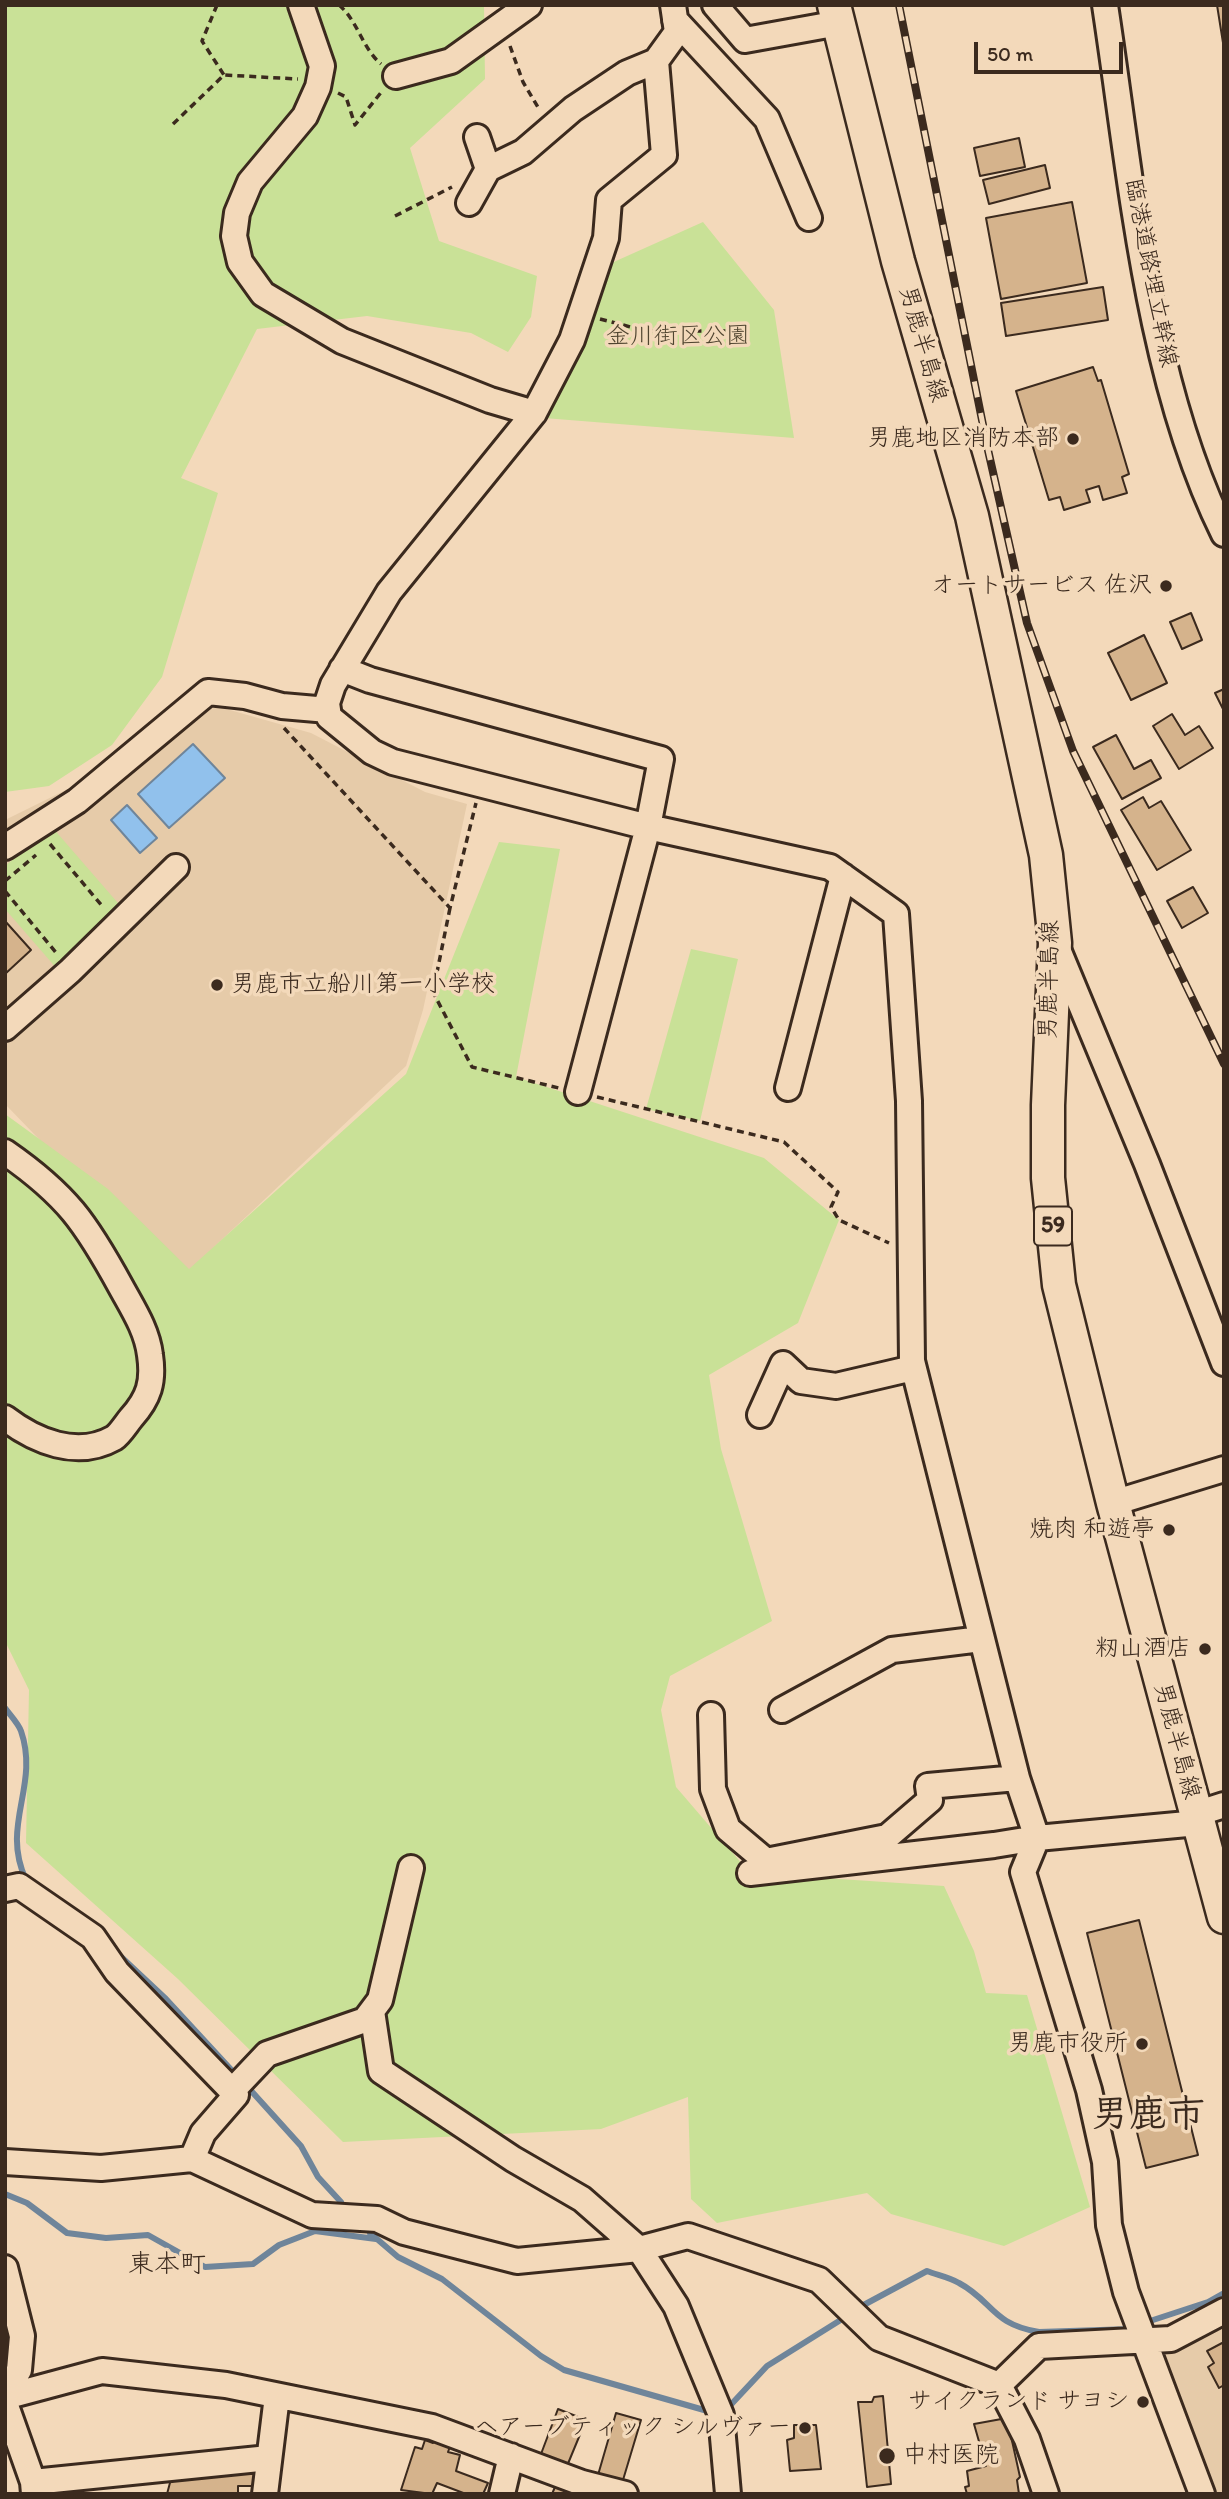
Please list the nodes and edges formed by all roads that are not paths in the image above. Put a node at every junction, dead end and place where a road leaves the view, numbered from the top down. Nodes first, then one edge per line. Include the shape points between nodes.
1 (301, 5) edge
2 (529, 5) edge
3 (699, 5) edge
4 (715, 5) edge
5 (1105, 5) edge
6 (836, 14) edge
7 (678, 18) edge
8 (656, 61) junction
9 (396, 76) road end
10 (477, 137) dead end
11 (488, 169) junction
12 (461, 195) road end
13 (809, 218) dead end
14 (534, 413) junction
15 (1224, 534) edge
16 (342, 669) junction
17 (328, 710) junction
18 (648, 827) junction
19 (5, 847) edge
20 (176, 867) dead end
21 (843, 876) junction
22 (1055, 943) junction
23 (5, 1028) edge
24 (788, 1088) dead end
25 (578, 1092) road end
26 (5, 1153) edge
27 (1224, 1363) edge
28 (913, 1368) junction
29 (760, 1416) dead end
30 (5, 1418) edge
31 (1224, 1469) edge
32 (1113, 1503) junction
33 (981, 1639) junction
34 (782, 1710) dead end
35 (711, 1715) dead end
36 (1017, 1778) junction
37 (1206, 1814) edge
38 (1037, 1838) junction
39 (411, 1868) dead end
40 (750, 1873) dead end
41 (5, 1889) edge
42 (1224, 1917) edge
43 (372, 2011) junction
44 (240, 2083) junction
45 (192, 2159) junction
46 (5, 2162) edge
47 (639, 2249) junction
48 (5, 2268) edge
49 (1224, 2311) edge
50 (1146, 2349) junction
51 (999, 2385) junction
52 (5, 2395) edge
53 (277, 2396) junction
54 (5, 2403) edge
55 (510, 2456) junction
56 (269, 2458) junction
57 (33, 2488) edge
58 (264, 2494) edge
59 (502, 2494) edge
60 (625, 2494) edge
61 (729, 2494) edge
62 (1046, 2494) edge
63 (1202, 2494) edge

1 - 14 street via 322,66 318,87 305,116 250,182 237,213 234,236 240,262 263,294 342,341
2 - 9 street via 451,61
3 - 7 street
4 - 6 street via 745,40
5 - 15 street, 臨港道路埋立幹線 via 1155,327 1204,494
6 - 22 main road, 男鹿半島線 / 59 via 898,261 975,529 1046,855
7 - 8 street via 677,32
7 - 13 street via 767,119
8 - 11 street via 627,73 523,152
8 - 14 street via 664,155 609,200 606,238 572,340
10 - 11 street
11 - 12 street
14 - 16 street via 389,592
16 - 17 street
16 - 18 street via 661,759
17 - 18 street via 328,717 383,757
17 - 19 street via 208,692 78,802
18 - 21 street via 830,867
18 - 25 street
20 - 23 street
21 - 24 street
21 - 28 street via 896,914 909,1101
22 - 27 street
22 - 32 main road, 男鹿半島線 / 59 via 1048,1178 1057,1271
26 - 30 street via 73,1208 91,1233 145,1330 152,1387 115,1437 89,1446 52,1443 26,1434
28 - 29 street via 836,1386 801,1381 783,1364
28 - 33 street
31 - 32 street
32 - 37 main road, 男鹿半島線 / 59
33 - 34 street via 892,1650
33 - 36 street
35 - 36 street via 713,1789 728,1829 766,1861 887,1837 930,1800 928,1786
36 - 38 street
37 - 38 street
37 - 42 main road, 男鹿半島線 / 59
38 - 40 street
38 - 50 street via 1023,1872 1089,2091 1105,2162 1109,2225
39 - 43 street via 380,2000
41 - 44 street via 19,1886 93,1937 117,1972
43 - 44 street via 365,2020 267,2054
43 - 47 street via 381,2071 582,2199
44 - 45 street via 236,2095 203,2133
45 - 46 street via 101,2168
45 - 47 street via 312,2215 377,2219 404,2232 517,2261
47 - 51 street via 688,2236 819,2280 879,2338
47 - 61 street via 676,2306 721,2415
48 - 52 street via 22,2336 19,2370
49 - 50 street
50 - 51 street via 1039,2346
50 - 63 street
51 - 62 street via 1027,2439
52 - 53 street via 102,2371 226,2385
53 - 55 street via 432,2427
53 - 56 street
54 - 57 street
55 - 59 street
55 - 60 street
56 - 57 street
56 - 58 street

